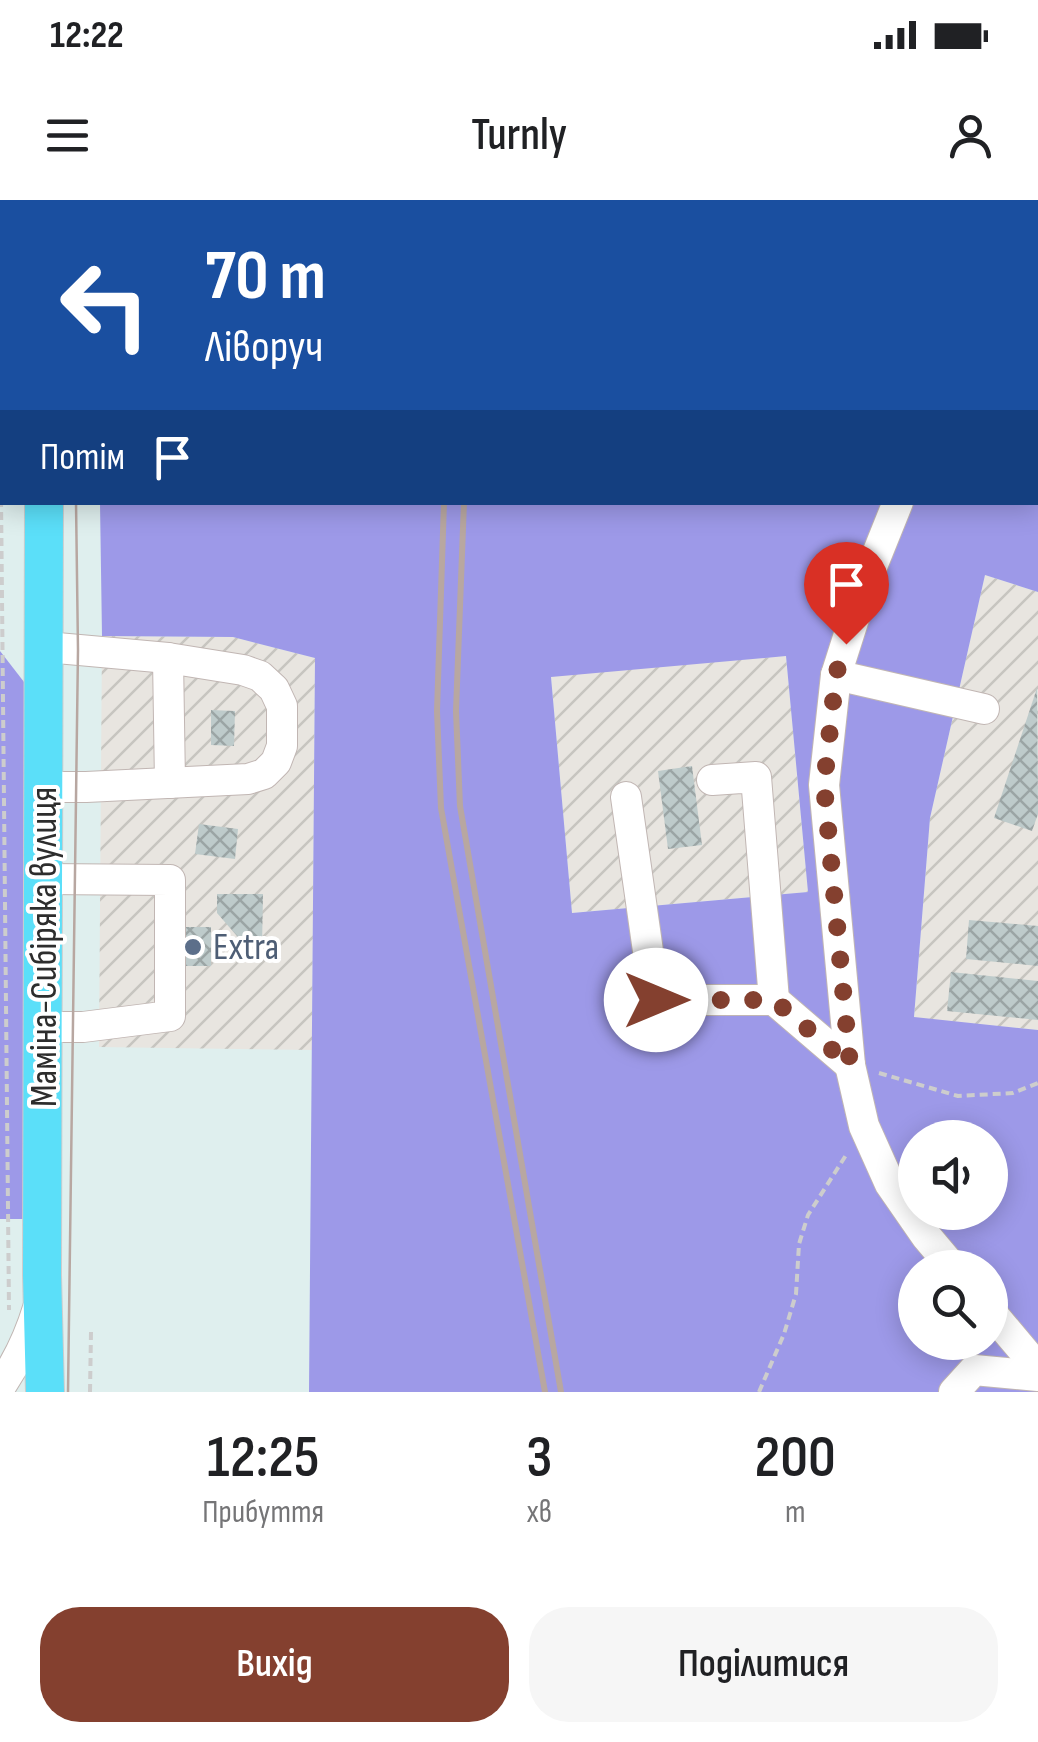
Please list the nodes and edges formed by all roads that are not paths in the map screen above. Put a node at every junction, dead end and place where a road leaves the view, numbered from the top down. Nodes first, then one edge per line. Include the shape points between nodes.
1 (44, 505) edge
2 (897, 505) edge
3 (46, 648) junction
4 (168, 658) junction
5 (836, 674) junction
6 (984, 708) dead end
7 (712, 780) dead end
8 (170, 783) junction
9 (44, 787) junction
10 (626, 797) dead end
11 (44, 879) junction
12 (774, 1000) junction
13 (44, 1027) junction
14 (850, 1065) junction
15 (938, 1250) edge
16 (42, 1276) junction
17 (1008, 1332) edge
18 (1038, 1368) edge
19 (1038, 1376) edge
20 (0, 1386) edge
21 (45, 1392) edge
22 (954, 1392) edge

1 - 3 main road, Маміна-Сибіряка вулиця
2 - 5 street
3 - 4 street
3 - 9 main road, Маміна-Сибіряка вулиця
4 - 8 street
4 - 8 street via 260,676 282,706 282,746 264,774
5 - 6 street
5 - 14 street via 824,785
7 - 12 street via 756,778
8 - 9 street
9 - 11 main road, Маміна-Сибіряка вулиця
10 - 12 street via 656,1000
11 - 13 main road, Маміна-Сибіряка вулиця
11 - 13 street via 170,880 170,1016
12 - 14 street
13 - 16 main road, Маміна-Сибіряка вулиця
14 - 15 street via 864,1126 890,1184
16 - 20 street via 28,1342
16 - 21 main road, Маміна-Сибіряка вулиця
17 - 18 street
19 - 22 street via 974,1370

